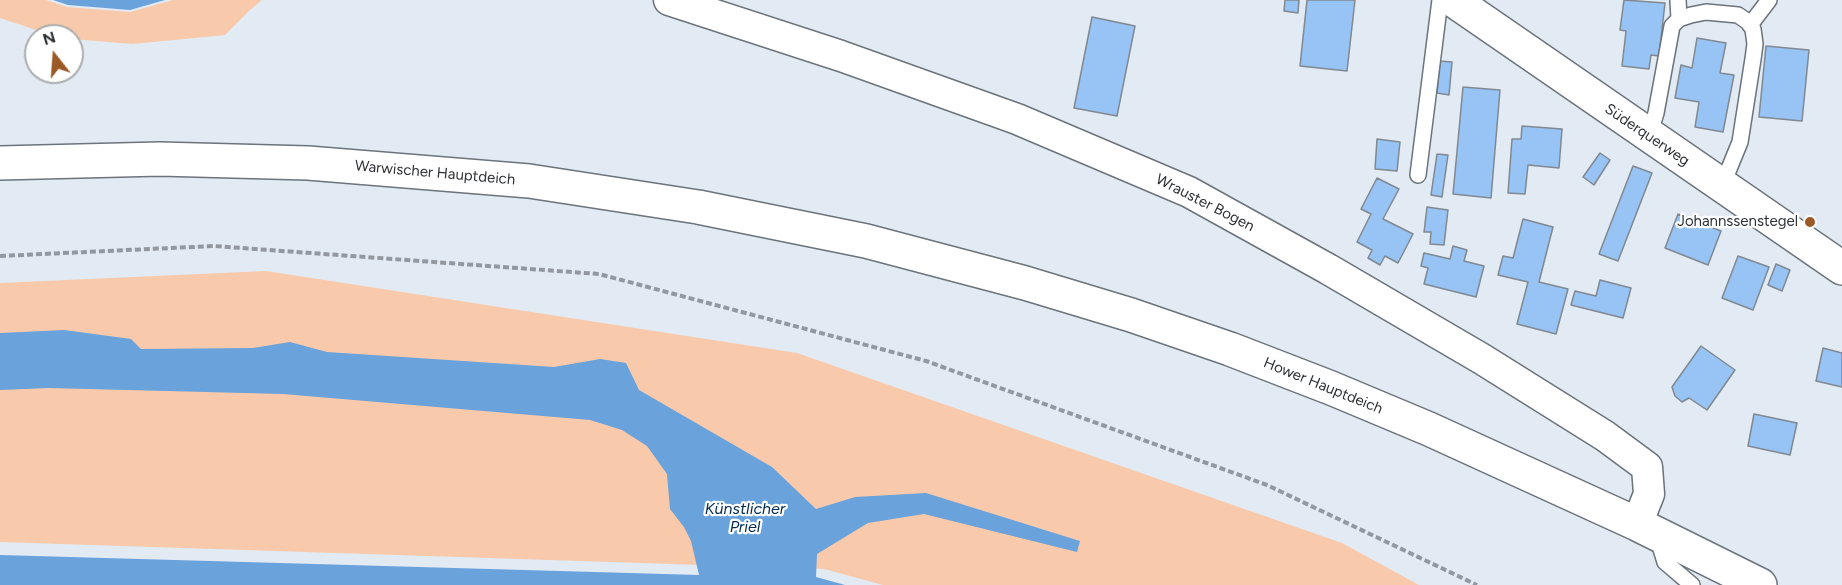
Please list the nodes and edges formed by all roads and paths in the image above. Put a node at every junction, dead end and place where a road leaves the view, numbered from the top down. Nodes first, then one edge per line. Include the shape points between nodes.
1 (669, 0) edge
2 (1440, 0) edge
3 (1453, 0) edge
4 (1678, 0) edge
5 (1769, 0) edge
6 (1679, 19) junction
7 (1750, 25) junction
8 (1649, 136) junction
9 (0, 163) edge
10 (1418, 175) dead end
11 (1722, 186) junction
12 (866, 241) joint
13 (0, 256) edge
14 (1842, 268) edge
15 (1647, 529) junction
16 (1477, 585) edge
17 (1692, 585) edge
18 (1760, 585) edge

1 - 15 street, Wrauster Bogen via 1017,119 1189,192 1482,359 1647,467
2 - 10 lane
3 - 8 street, Süderquerweg
4 - 6 lane
5 - 7 lane
6 - 7 lane via 1706,12 1725,13 1738,15
6 - 8 lane via 1672,26
7 - 11 lane via 1754,52 1742,132
8 - 11 street, Süderquerweg
9 - 12 street, Warwischer Hauptdeich via 160,159 308,163 518,180 698,207
11 - 14 street, Süderquerweg
12 - 15 street, Hower Hauptdeich via 1025,283 1230,349 1429,429
13 - 16 path via 214,246 599,274 926,361 1267,485
15 - 17 lane via 1665,562
15 - 18 street, Hower Hauptdeich

